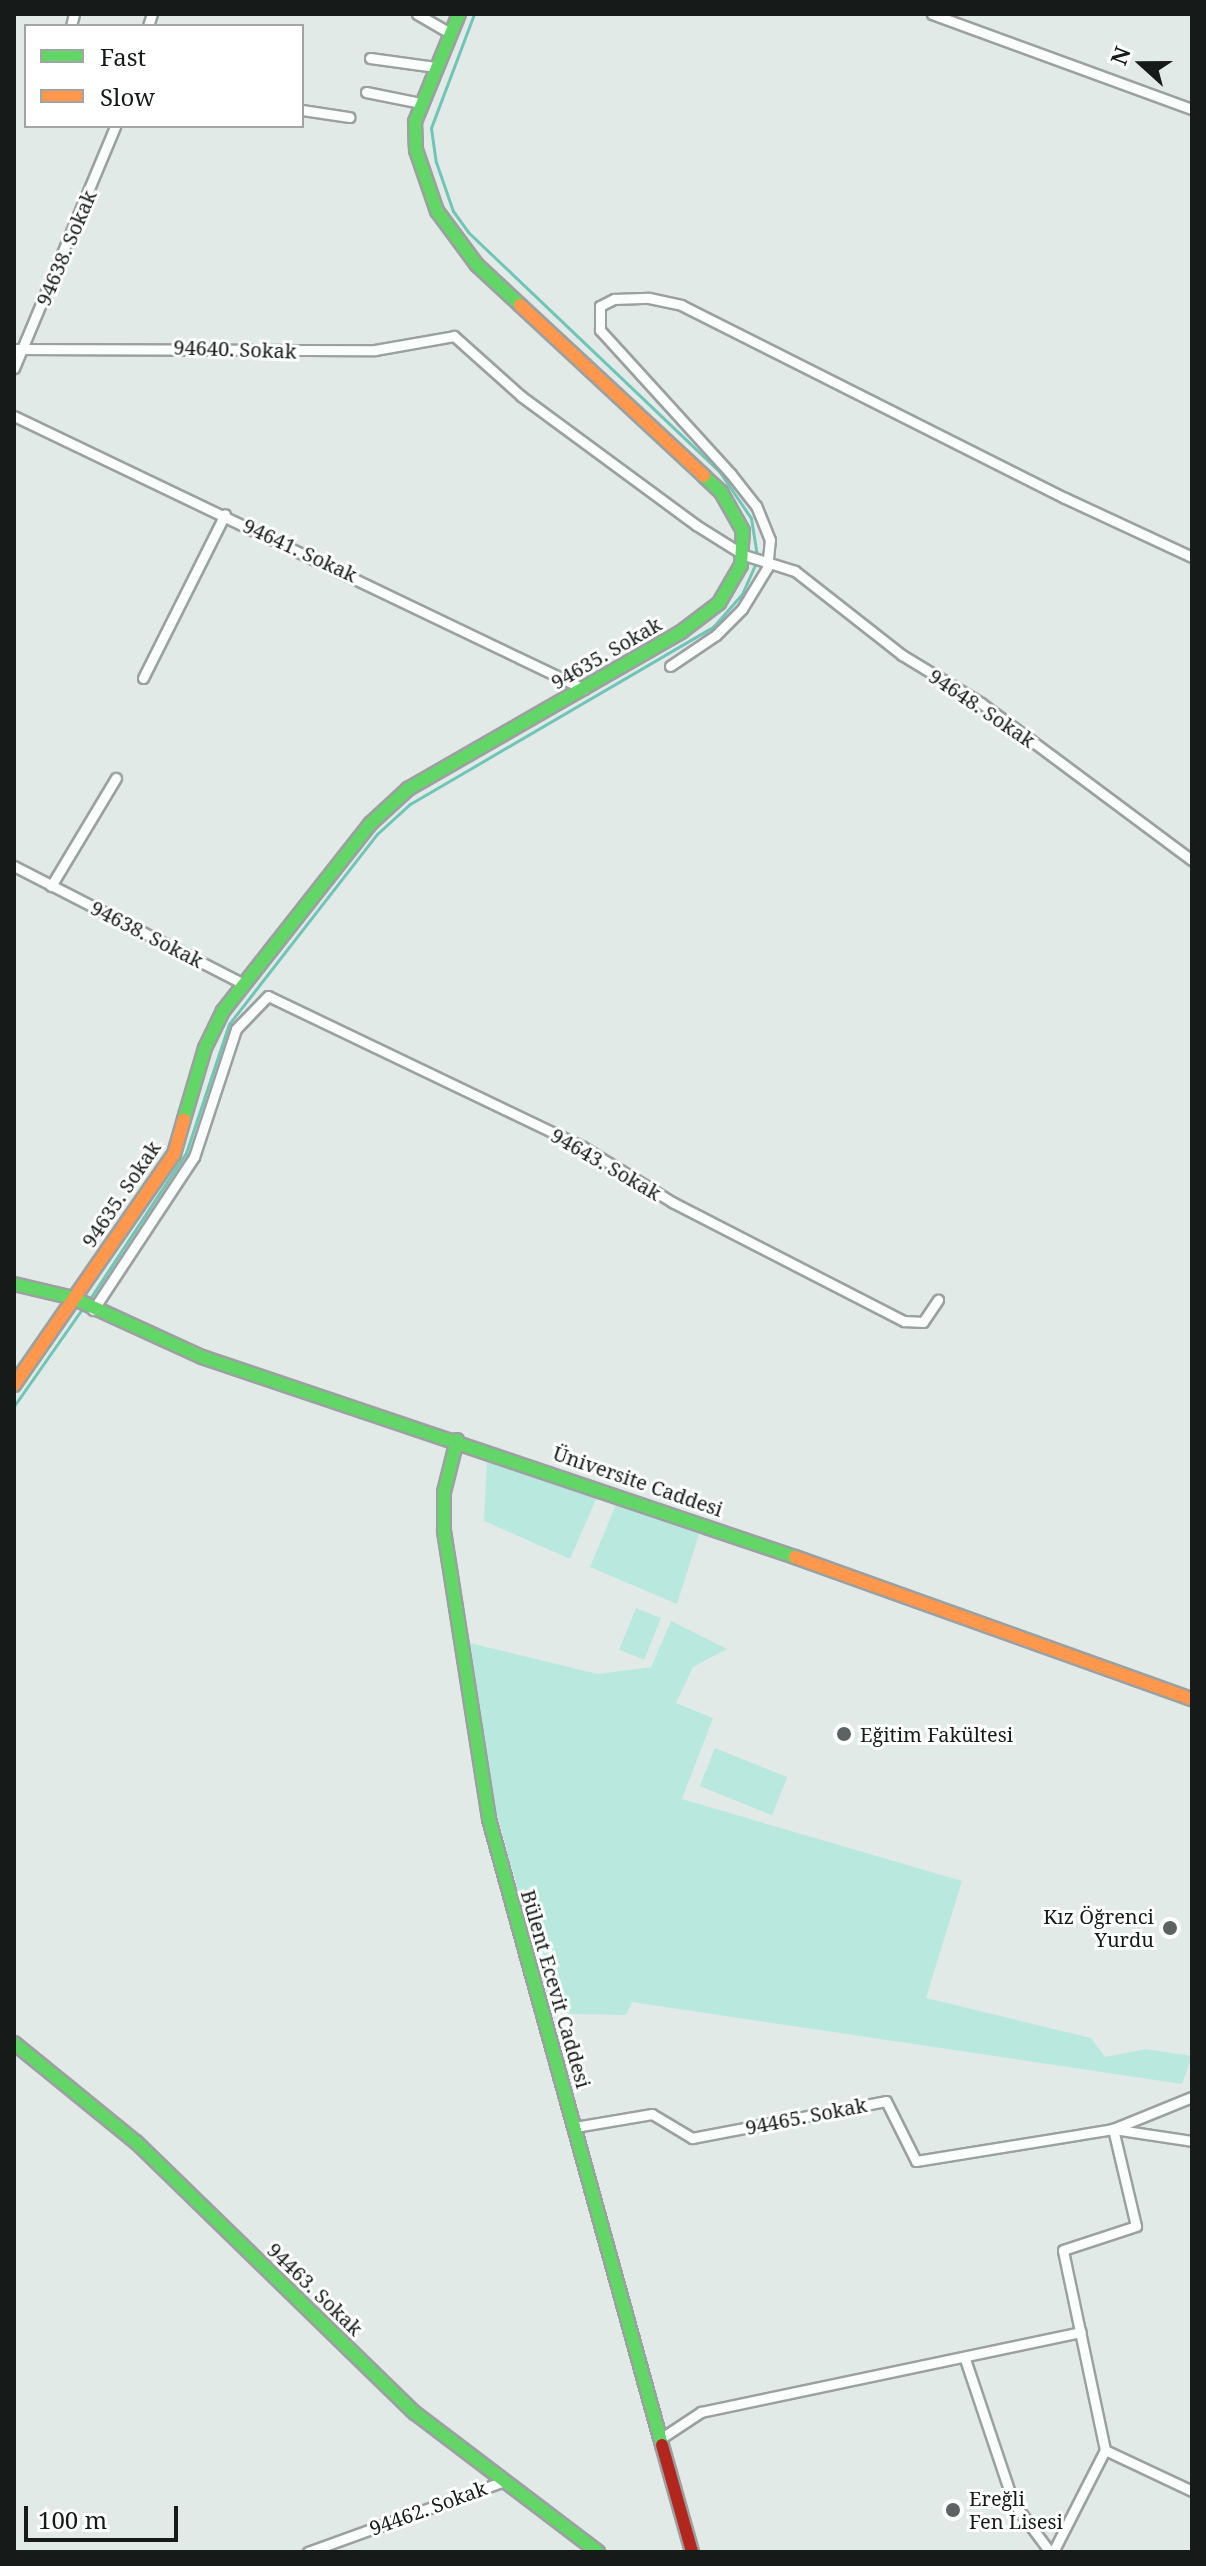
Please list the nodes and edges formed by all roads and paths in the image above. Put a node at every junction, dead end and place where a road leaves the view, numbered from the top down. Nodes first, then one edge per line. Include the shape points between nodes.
1 (417, 14) edge
2 (459, 14) edge
3 (932, 14) edge
4 (450, 33) junction
5 (370, 58) dead end
6 (435, 67) junction
7 (366, 92) dead end
8 (420, 103) junction
9 (1192, 109) edge
10 (304, 110) edge
11 (349, 117) dead end
12 (114, 128) edge
13 (18, 349) edge
14 (14, 368) edge
15 (14, 416) edge
16 (225, 514) junction
17 (744, 555) junction
18 (1192, 557) edge
19 (770, 560) junction
20 (670, 666) dead end
21 (143, 678) dead end
22 (584, 689) junction
23 (116, 778) dead end
24 (1192, 860) edge
25 (14, 866) edge
26 (51, 886) junction
27 (242, 983) junction
28 (262, 997) joint
29 (14, 1284) edge
30 (73, 1298) junction
31 (938, 1300) dead end
32 (93, 1310) junction
33 (14, 1385) edge
34 (457, 1440) junction
35 (1192, 1699) edge
36 (14, 2043) edge
37 (1192, 2097) edge
38 (575, 2127) junction
39 (1113, 2129) junction
40 (1192, 2141) edge
41 (1081, 2332) junction
42 (965, 2359) junction
43 (660, 2439) junction
44 (1105, 2450) junction
45 (504, 2481) junction
46 (1192, 2491) edge
47 (687, 2548) edge
48 (308, 2552) edge
49 (598, 2552) edge
50 (1052, 2552) edge

1 - 4 street
2 - 4 street
3 - 9 street
4 - 6 street
5 - 6 street
6 - 8 street
7 - 8 street
8 - 17 street via 416,150 446,229 477,265 721,492 739,521
10 - 11 street
12 - 13 street, 94638. Sokak
13 - 14 street, 94638. Sokak
13 - 17 street, 94640. Sokak via 375,350 454,336 521,396
15 - 16 street, 94641. Sokak
16 - 21 street
16 - 22 street, 94641. Sokak
17 - 19 street, 94648. Sokak
17 - 22 street, 94635. Sokak via 727,593 705,615
18 - 19 street via 681,305 628,298 600,306 596,321 606,339 707,445 756,506 770,540
19 - 20 street via 734,617
19 - 24 street, 94648. Sokak via 795,571 902,655 981,703
22 - 27 street, 94635. Sokak via 395,799
23 - 26 street
25 - 26 street, 94638. Sokak
26 - 27 street, 94638. Sokak
27 - 30 street, 94635. Sokak via 205,1048 174,1154
28 - 31 street, 94643. Sokak via 543,1127 672,1202 904,1321 923,1322
28 - 32 street, 94635. Sokak via 243,1017 226,1051 194,1157
29 - 30 street, Üniversite Caddesi
30 - 32 street, Üniversite Caddesi
30 - 33 street, 94635. Sokak
32 - 34 street, Üniversite Caddesi via 202,1357
34 - 35 street, Üniversite Caddesi
34 - 38 street, Bülent Ecevit Caddesi via 444,1492 444,1531 473,1740 498,1857
36 - 45 street, 94463. Sokak via 136,2142 415,2413
37 - 39 street, 94465. Sokak
38 - 39 street, 94465. Sokak via 652,2114 692,2138 886,2101 916,2161
38 - 43 street, Bülent Ecevit Caddesi
39 - 40 street
39 - 41 street via 1136,2226 1063,2250
41 - 42 street
41 - 44 street
42 - 43 street via 701,2412
42 - 50 street via 1013,2502
43 - 47 street, Bülent Ecevit Caddesi
44 - 46 street
44 - 50 street
45 - 48 street, 94462. Sokak
45 - 49 street, 94463. Sokak

